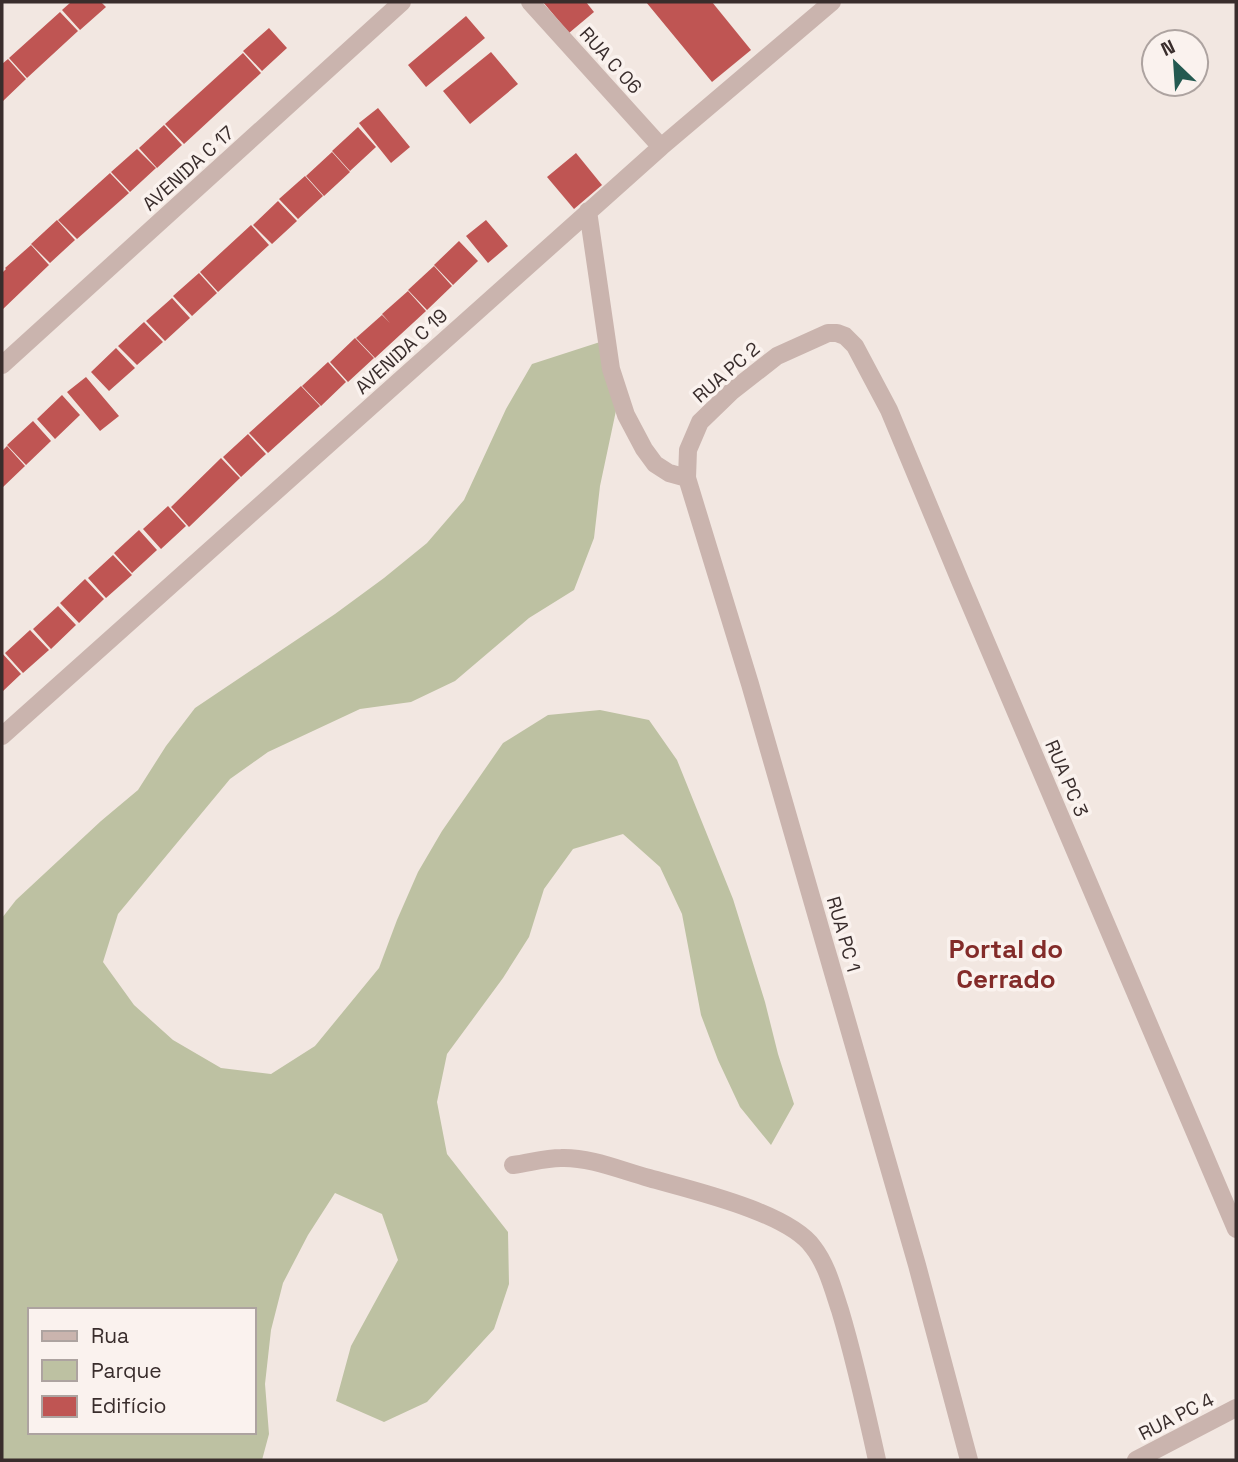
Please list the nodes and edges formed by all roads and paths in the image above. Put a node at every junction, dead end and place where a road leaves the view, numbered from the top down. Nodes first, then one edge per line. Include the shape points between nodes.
1 (402, 2) edge
2 (530, 2) edge
3 (832, 2) edge
4 (661, 147) junction
5 (589, 211) junction
6 (855, 345) joint
7 (2, 365) edge
8 (700, 422) joint
9 (687, 478) junction
10 (2, 736) edge
11 (513, 1165) dead end
12 (1236, 1229) edge
13 (1236, 1408) edge
14 (877, 1460) edge
15 (969, 1460) edge
16 (1136, 1460) edge

1 - 7 street, AVENIDA C 17
2 - 4 street, RUA C 06
3 - 4 street, AVENIDA C 19
4 - 5 street, AVENIDA C 19
5 - 9 street via 611,369 626,415 655,464
5 - 10 street, AVENIDA C 19
6 - 8 street, RUA PC 2 via 837,333 828,333 777,356
6 - 12 street, RUA PC 3 via 889,410
8 - 9 street, RUA PC 1 via 688,450
9 - 15 street, RUA PC 1 via 917,1265
11 - 14 street via 561,1158 594,1161 721,1198 800,1233 815,1249 834,1293 853,1352
13 - 16 street, RUA PC 4

